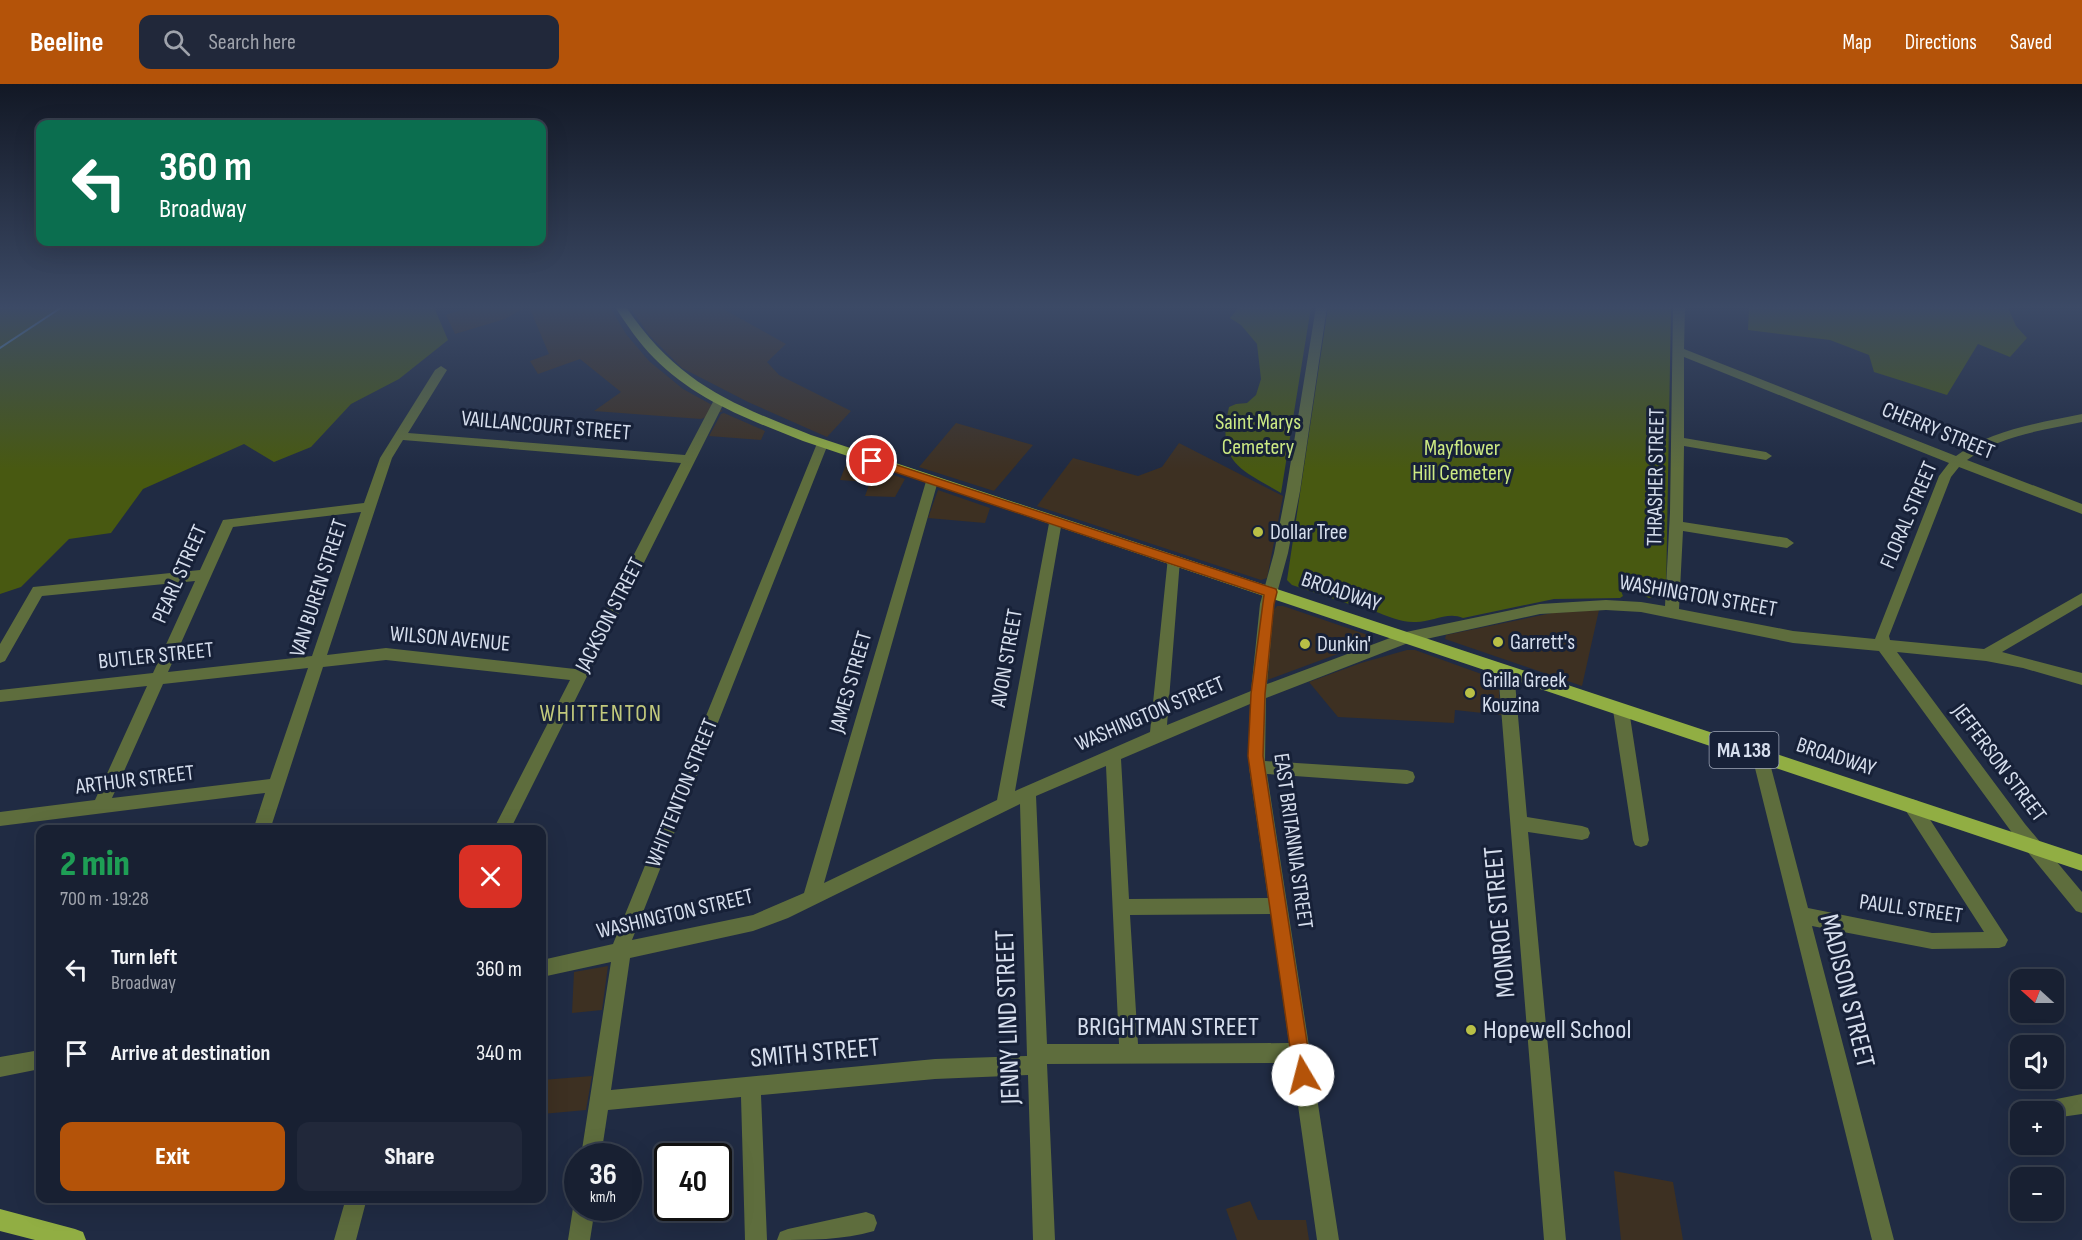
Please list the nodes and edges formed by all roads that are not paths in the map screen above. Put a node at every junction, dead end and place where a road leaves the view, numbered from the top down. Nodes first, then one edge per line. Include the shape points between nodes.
1 (662, 361) edge
2 (1313, 361) edge
3 (1678, 361) edge
4 (1704, 361) edge
5 (441, 370) dead end
6 (719, 401) junction
7 (2082, 418) edge
8 (399, 436) junction
9 (1678, 441) junction
10 (822, 444) junction
11 (1766, 456) dead end
12 (689, 459) junction
13 (1954, 462) junction
14 (932, 481) junction
15 (368, 507) junction
16 (2082, 509) edge
17 (1055, 521) junction
18 (1676, 525) junction
19 (1787, 543) dead end
20 (1173, 560) junction
21 (204, 575) junction
22 (1271, 592) junction
23 (2082, 598) edge
24 (1672, 613) junction
25 (1406, 638) junction
26 (1883, 645) junction
27 (1986, 655) junction
28 (0, 657) edge
29 (317, 662) junction
30 (1506, 671) junction
31 (580, 675) junction
32 (158, 679) junction
33 (2082, 679) edge
34 (1258, 694) junction
35 (0, 696) edge
36 (1621, 710) junction
37 (1158, 735) junction
38 (1113, 754) junction
39 (1760, 756) junction
40 (1257, 767) junction
41 (1407, 777) dead end
42 (275, 785) junction
43 (1028, 792) junction
44 (1004, 804) junction
45 (1912, 806) junction
46 (100, 807) junction
47 (1, 821) edge
48 (1519, 823) junction
49 (263, 825) edge
50 (504, 825) edge
51 (1582, 833) dead end
52 (1641, 840) dead end
53 (2034, 846) junction
54 (2082, 863) edge
55 (812, 895) junction
56 (2082, 905) edge
57 (1277, 906) junction
58 (1121, 907) junction
59 (1800, 915) junction
60 (621, 952) junction
61 (546, 967) edge
62 (1300, 1053) junction
63 (1130, 1055) junction
64 (1036, 1060) junction
65 (36, 1061) edge
66 (0, 1067) edge
67 (751, 1086) junction
68 (599, 1101) junction
69 (2082, 1104) edge
70 (2064, 1107) edge
71 (593, 1143) edge
72 (356, 1203) edge
73 (0, 1220) edge
74 (582, 1221) edge
75 (866, 1223) dead end
76 (62, 1239) edge
77 (345, 1240) edge
78 (579, 1240) edge
79 (756, 1240) edge
80 (788, 1240) edge
81 (1044, 1240) edge
82 (1328, 1240) edge
83 (1555, 1240) edge
84 (1882, 1240) edge

1 - 6 main road, BROADWAY / MA 138
2 - 22 street, EAST BRITANNIA STREET via 1293,491
3 - 9 street, THRASHER STREET
4 - 13 street, CHERRY STREET
5 - 8 street, VAN BUREN STREET
6 - 10 main road, BROADWAY / MA 138
6 - 12 street, JACKSON STREET
7 - 13 street, FLORAL STREET via 1989,443
8 - 12 street, VAILLANCOURT STREET
8 - 15 street, VAN BUREN STREET via 386,458
9 - 11 street
9 - 18 street, THRASHER STREET
10 - 14 main road, BROADWAY / MA 138
10 - 60 street, WHITTENTON STREET
12 - 31 street, JACKSON STREET
13 - 16 street, CHERRY STREET
13 - 26 street, FLORAL STREET via 1890,615 1882,636
14 - 17 main road, BROADWAY / MA 138
14 - 55 street, JAMES STREET
15 - 21 street, PEARL STREET via 228,523
15 - 29 street, VAN BUREN STREET
17 - 20 main road, BROADWAY / MA 138
17 - 44 street, AVON STREET
18 - 19 street
18 - 24 street, THRASHER STREET
20 - 22 main road, BROADWAY / MA 138
20 - 37 street
21 - 28 street via 38,591
21 - 32 street, PEARL STREET
22 - 25 main road, BROADWAY / MA 138
22 - 34 street, EAST BRITANNIA STREET
23 - 27 street
24 - 25 street, WASHINGTON STREET via 1616,605 1540,609
24 - 26 street, WASHINGTON STREET via 1793,637
25 - 30 main road, BROADWAY / MA 138
25 - 34 street, WASHINGTON STREET
26 - 27 street, WASHINGTON STREET
26 - 53 street, JEFFERSON STREET
27 - 33 street, WASHINGTON STREET
29 - 31 street, WILSON AVENUE via 408,655
29 - 32 street, BUTLER STREET
29 - 42 street, VAN BUREN STREET
30 - 36 main road, BROADWAY / MA 138
30 - 48 street, MONROE STREET
31 - 50 street, JACKSON STREET
32 - 35 street, BUTLER STREET
32 - 46 street, PEARL STREET
34 - 37 street, WASHINGTON STREET
34 - 40 street, EAST BRITANNIA STREET
36 - 39 main road, BROADWAY / MA 138
36 - 52 street
37 - 38 street, WASHINGTON STREET
38 - 43 street, WASHINGTON STREET
38 - 58 street
39 - 45 main road, BROADWAY / MA 138
39 - 59 street, MADISON STREET
40 - 41 street
40 - 57 street, EAST BRITANNIA STREET
42 - 46 street, ARTHUR STREET
42 - 49 street, VAN BUREN STREET
43 - 44 street, WASHINGTON STREET
43 - 64 street, JENNY LIND STREET
44 - 55 street, WASHINGTON STREET
45 - 53 main road, BROADWAY / MA 138
45 - 59 street, PAULL STREET via 1999,940 1926,940
46 - 47 street, ARTHUR STREET
48 - 51 street
48 - 83 street, MONROE STREET
53 - 54 main road, BROADWAY / MA 138
53 - 56 street, JEFFERSON STREET
55 - 60 street, WASHINGTON STREET via 753,923
57 - 58 street
57 - 62 street, EAST BRITANNIA STREET
58 - 63 street
59 - 84 street, MADISON STREET
60 - 61 street, WASHINGTON STREET
60 - 68 street, WHITTENTON STREET
62 - 63 street, BRIGHTMAN STREET
62 - 82 street, EAST BRITANNIA STREET
63 - 64 street, BRIGHTMAN STREET
64 - 67 street, SMITH STREET
64 - 81 street, JENNY LIND STREET
65 - 66 street
67 - 68 street, SMITH STREET
67 - 79 street
68 - 71 street, WHITTENTON STREET
69 - 70 street
72 - 77 street
73 - 76 main road
74 - 78 street
75 - 80 street

